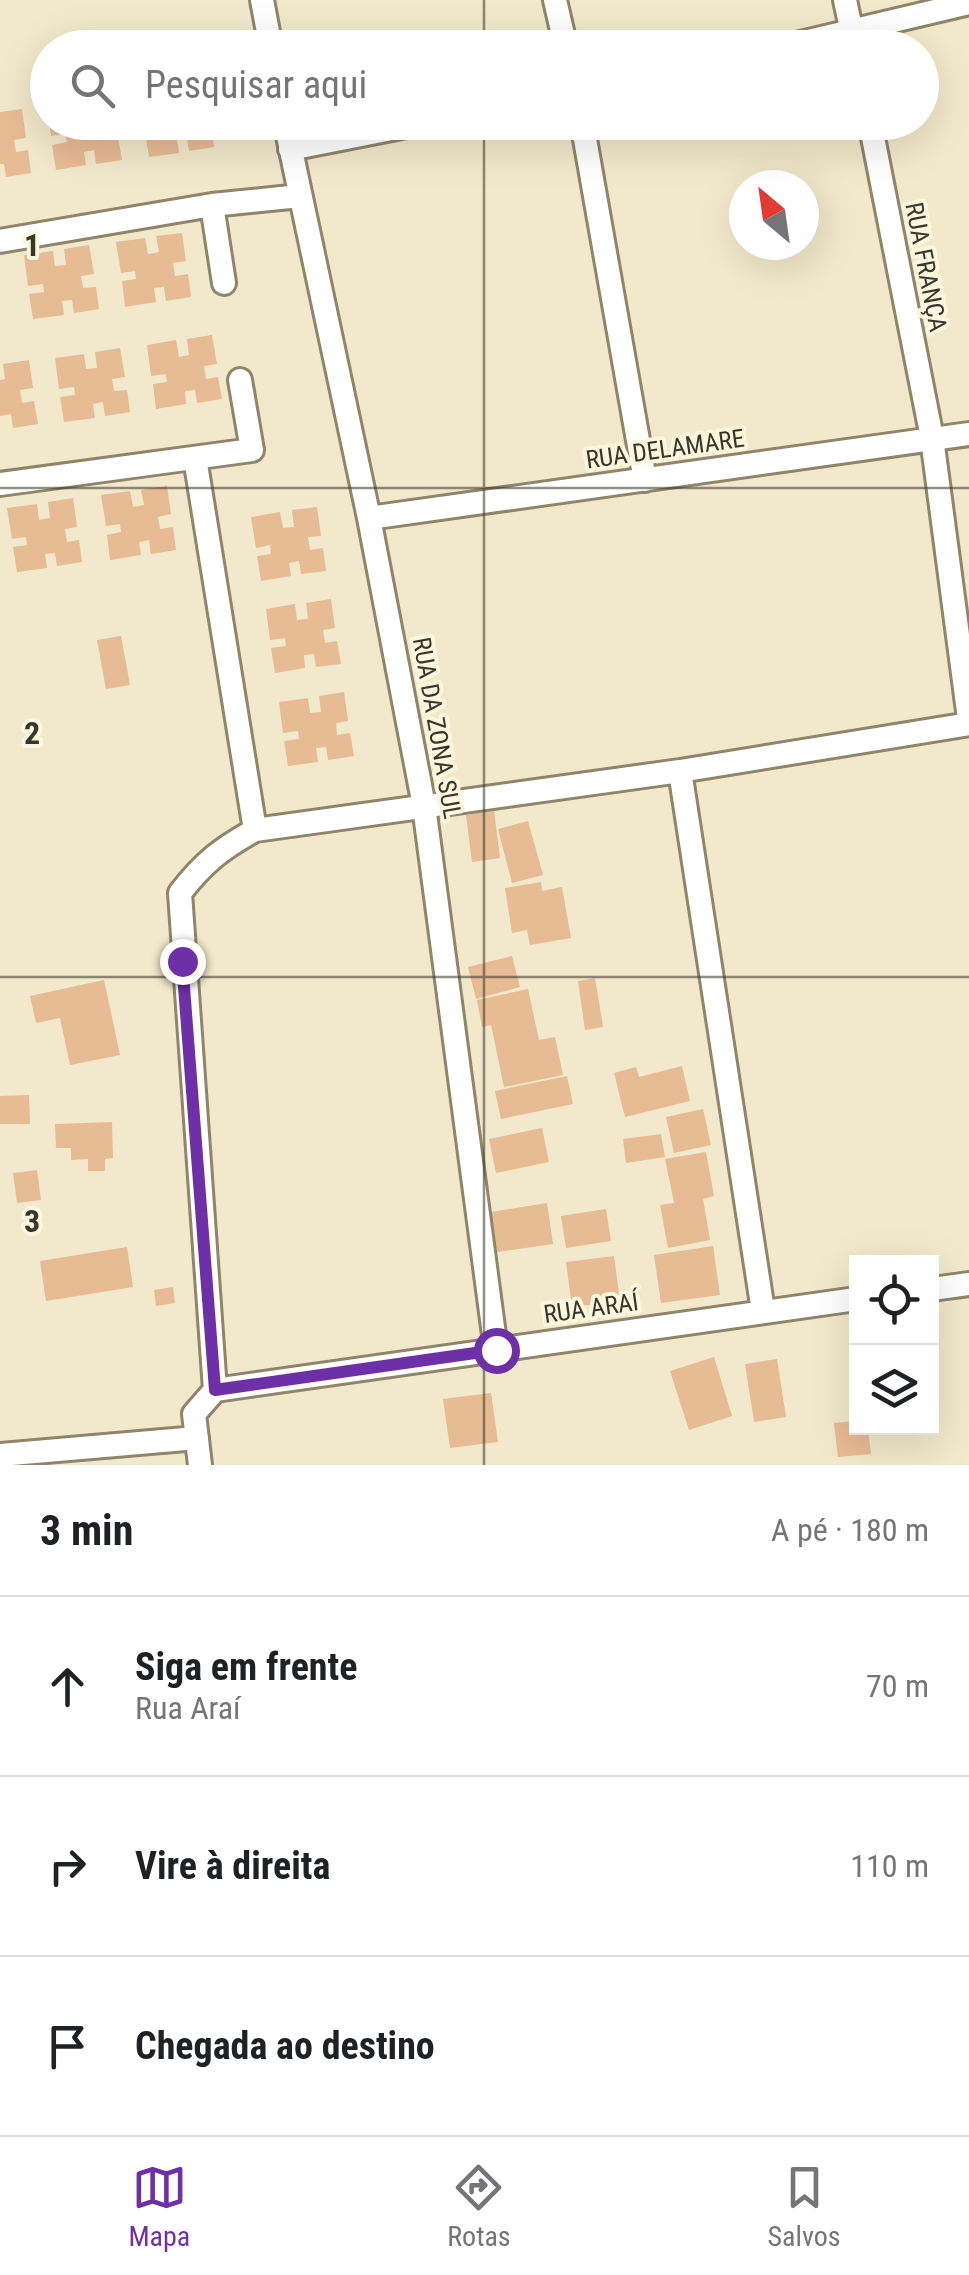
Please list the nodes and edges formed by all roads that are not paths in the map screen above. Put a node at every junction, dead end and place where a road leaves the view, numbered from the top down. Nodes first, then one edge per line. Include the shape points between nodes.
1 (262, 0) edge
2 (555, 0) edge
3 (845, 0) edge
4 (969, 2) edge
5 (267, 30) edge
6 (562, 30) edge
7 (851, 30) edge
8 (881, 30) edge
9 (288, 140) edge
10 (336, 140) edge
11 (585, 140) edge
12 (874, 140) edge
13 (290, 149) junction
14 (300, 196) junction
15 (212, 205) junction
16 (0, 241) edge
17 (224, 282) dead end
18 (240, 380) dead end
19 (969, 434) edge
20 (932, 438) junction
21 (196, 458) junction
22 (645, 480) junction
23 (0, 484) edge
24 (369, 518) junction
25 (969, 722) edge
26 (680, 770) junction
27 (424, 806) junction
28 (255, 830) junction
29 (969, 1284) edge
30 (939, 1288) edge
31 (849, 1300) edge
32 (762, 1311) junction
33 (496, 1350) junction
34 (215, 1390) junction
35 (197, 1438) junction
36 (0, 1456) edge
37 (200, 1465) edge

1 - 5 street
2 - 6 street
3 - 7 street
4 - 8 street
9 - 13 street, RUA DA ZONA SUL
10 - 13 street
11 - 22 street
12 - 20 street, RUA FRANÇA
13 - 14 street, RUA DA ZONA SUL
14 - 15 street
14 - 24 street, RUA DA ZONA SUL
15 - 16 street
15 - 17 street
18 - 21 street via 252,450
19 - 20 street, RUA DELAMARE
20 - 22 street, RUA DELAMARE
20 - 25 street, RUA FRANÇA
21 - 23 street
21 - 28 street
22 - 24 street, RUA DELAMARE
24 - 27 street, RUA DA ZONA SUL
25 - 26 street
26 - 27 street
26 - 32 street
27 - 28 street
27 - 33 street, RUA DA ZONA SUL
28 - 34 street via 218,850 180,892
29 - 30 street
31 - 32 street, RUA ARAÍ
32 - 33 street, RUA ARAÍ
33 - 34 street, RUA ARAÍ
34 - 35 street via 194,1414
35 - 36 street
35 - 37 street

